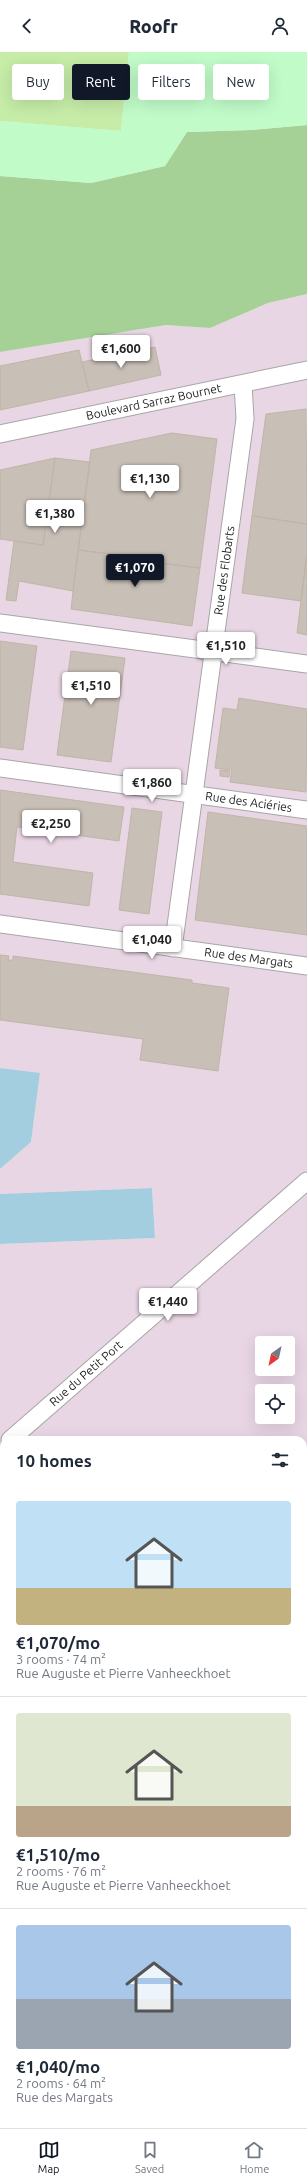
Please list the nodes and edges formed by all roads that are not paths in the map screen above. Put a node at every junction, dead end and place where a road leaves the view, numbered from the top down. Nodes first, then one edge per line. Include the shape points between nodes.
1 (307, 370) edge
2 (243, 384) junction
3 (0, 434) edge
4 (0, 623) edge
5 (213, 651) junction
6 (307, 664) edge
7 (0, 768) edge
8 (194, 794) junction
9 (307, 810) edge
10 (0, 924) edge
11 (172, 948) junction
12 (307, 966) edge
13 (307, 1181) edge
14 (15, 1436) edge

1 - 2 street, Boulevard Sarraz Bournet
2 - 3 street, Boulevard Sarraz Bournet
2 - 5 street, Rue des Flobarts via 245,419
4 - 5 street
5 - 6 street
5 - 8 street, Rue des Flobarts
7 - 8 street, Rue des Aciéries
8 - 9 street, Rue des Aciéries
8 - 11 street, Rue des Flobarts
10 - 11 street, Rue des Margats
11 - 12 street, Rue des Margats
13 - 14 street, Rue du Petit Port

